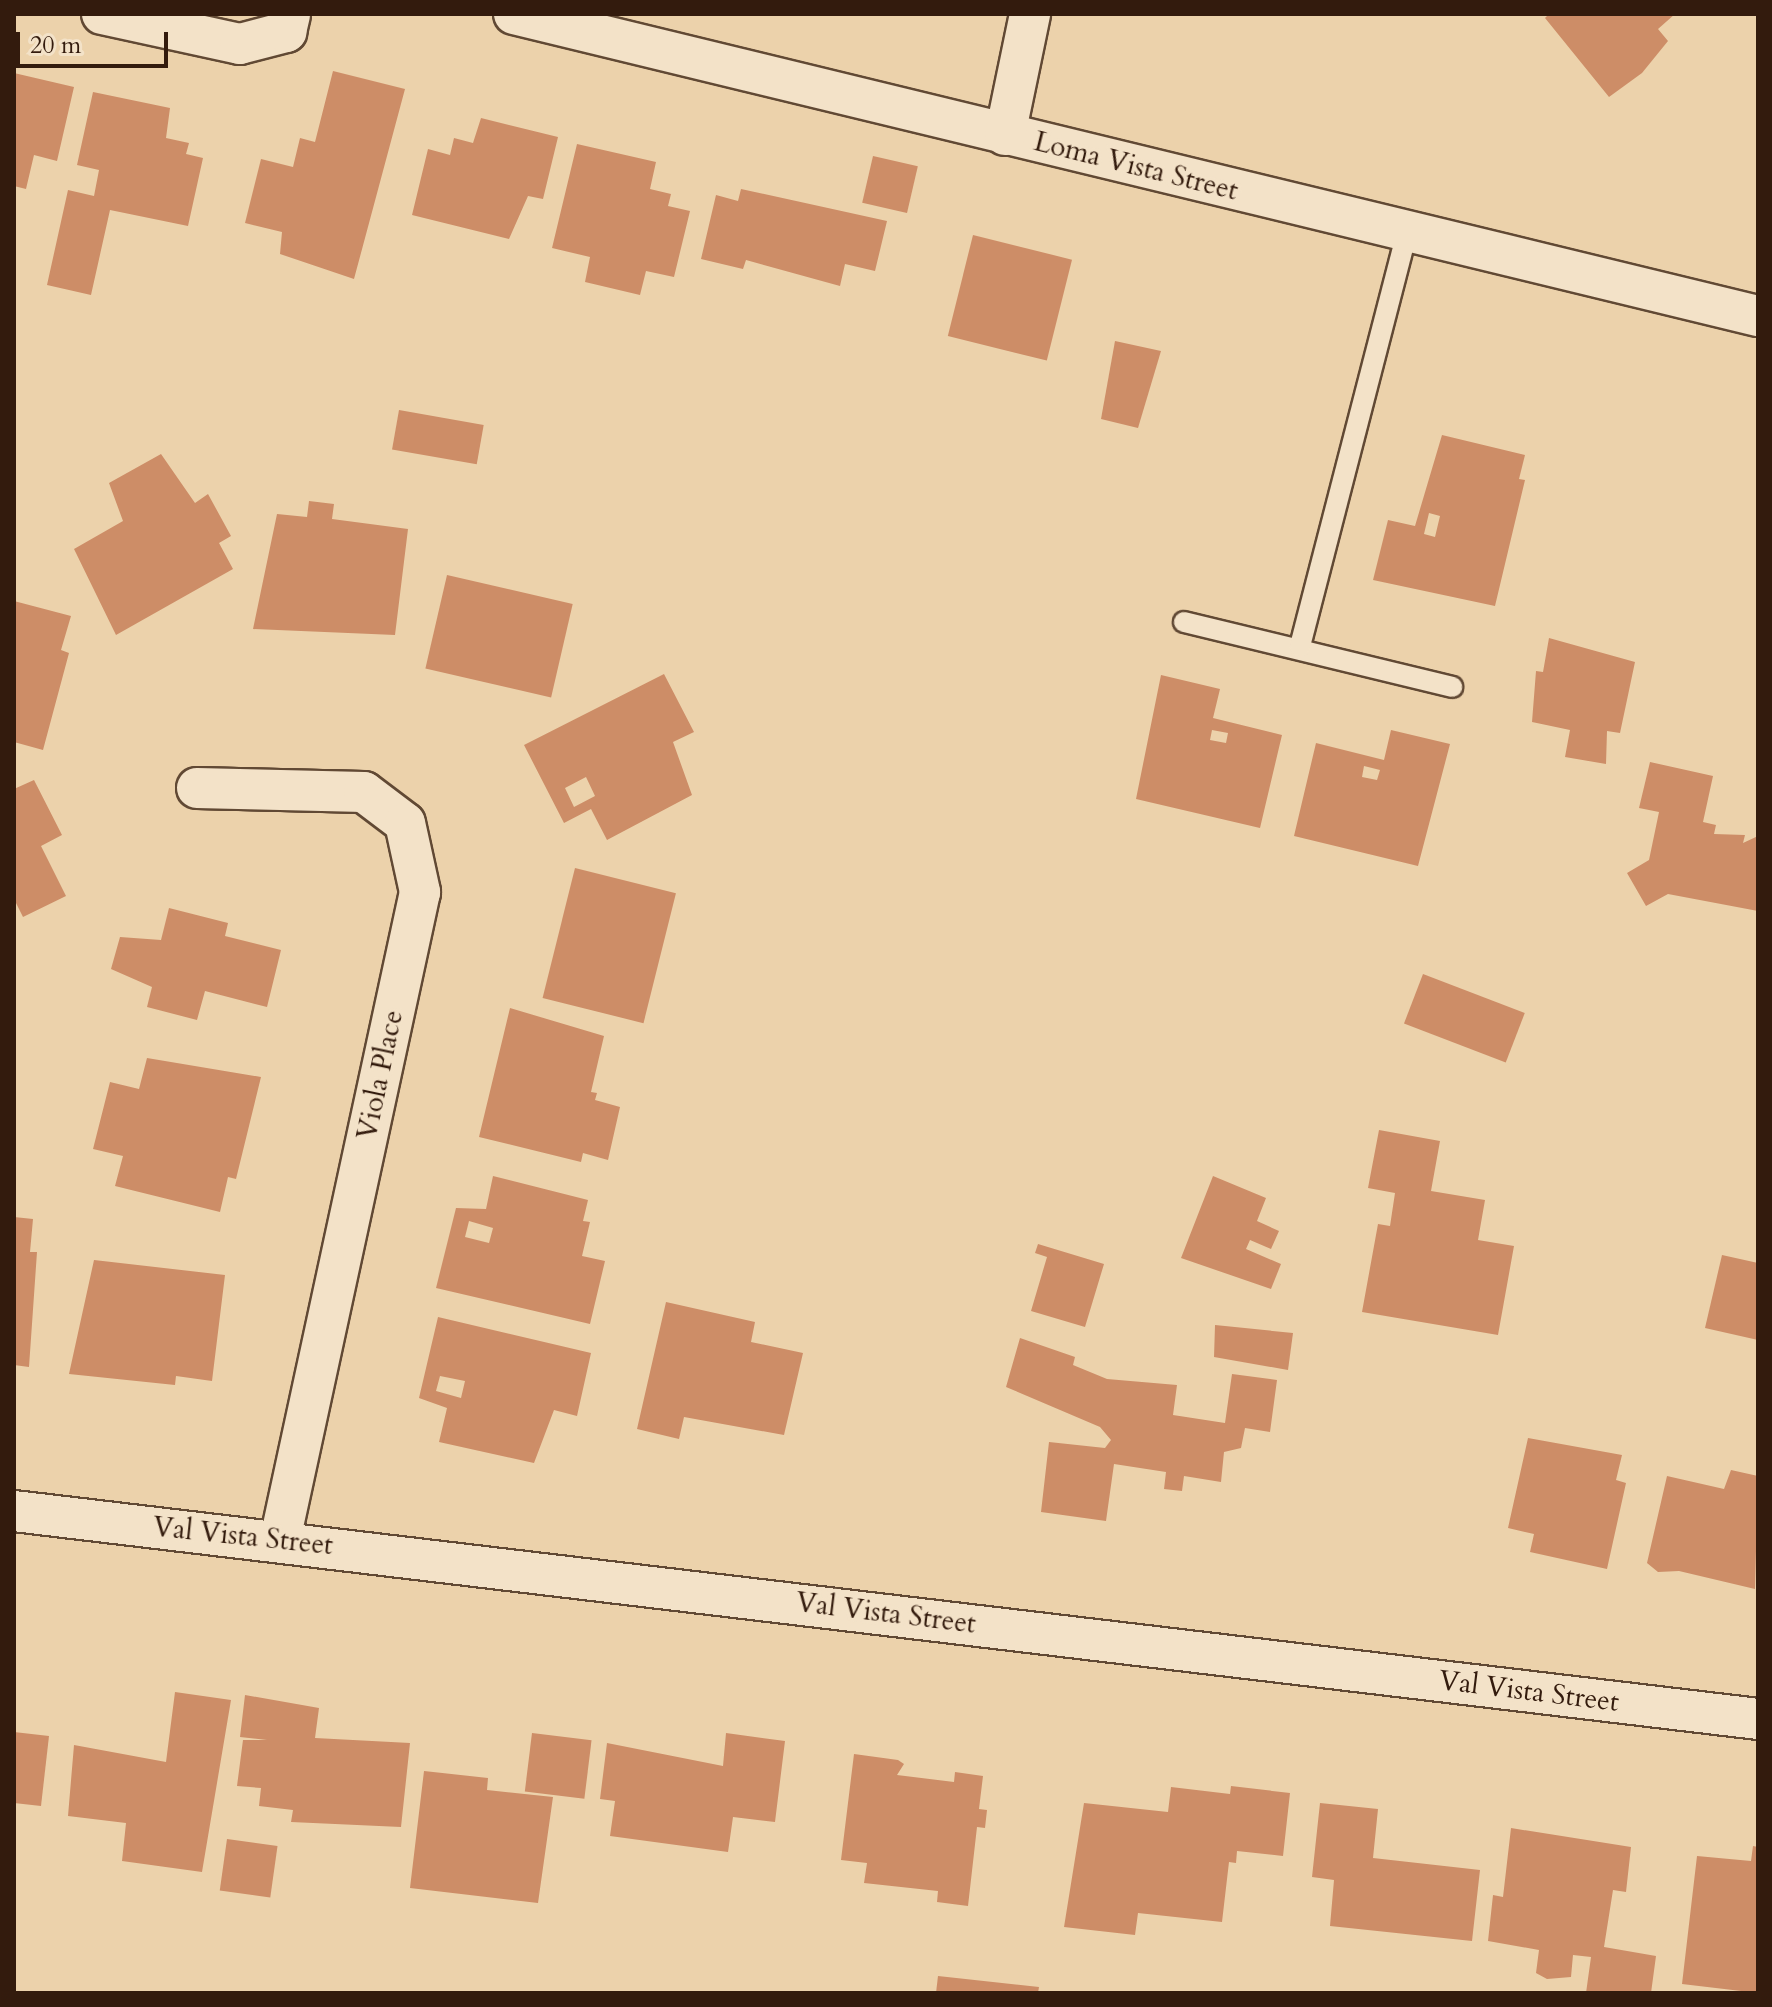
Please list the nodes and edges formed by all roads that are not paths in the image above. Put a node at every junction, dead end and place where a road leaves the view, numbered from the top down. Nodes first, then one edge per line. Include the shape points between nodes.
1 (102, 14) edge
2 (290, 14) edge
3 (514, 14) edge
4 (1030, 14) edge
5 (1005, 135) junction
6 (1407, 231) junction
7 (1758, 316) edge
8 (1184, 622) dead end
9 (1300, 646) junction
10 (1452, 687) dead end
11 (197, 788) dead end
12 (14, 1511) edge
13 (280, 1540) junction
14 (1758, 1719) edge

1 - 2 street via 240,44 286,32
3 - 5 street, Loma Vista Street
4 - 5 street
5 - 6 street, Loma Vista Street
6 - 7 street, Loma Vista Street
6 - 9 lane
8 - 9 lane
9 - 10 lane
11 - 13 street, Viola Place via 364,792 405,823 420,892
12 - 13 street, Val Vista Street
13 - 14 street, Val Vista Street

